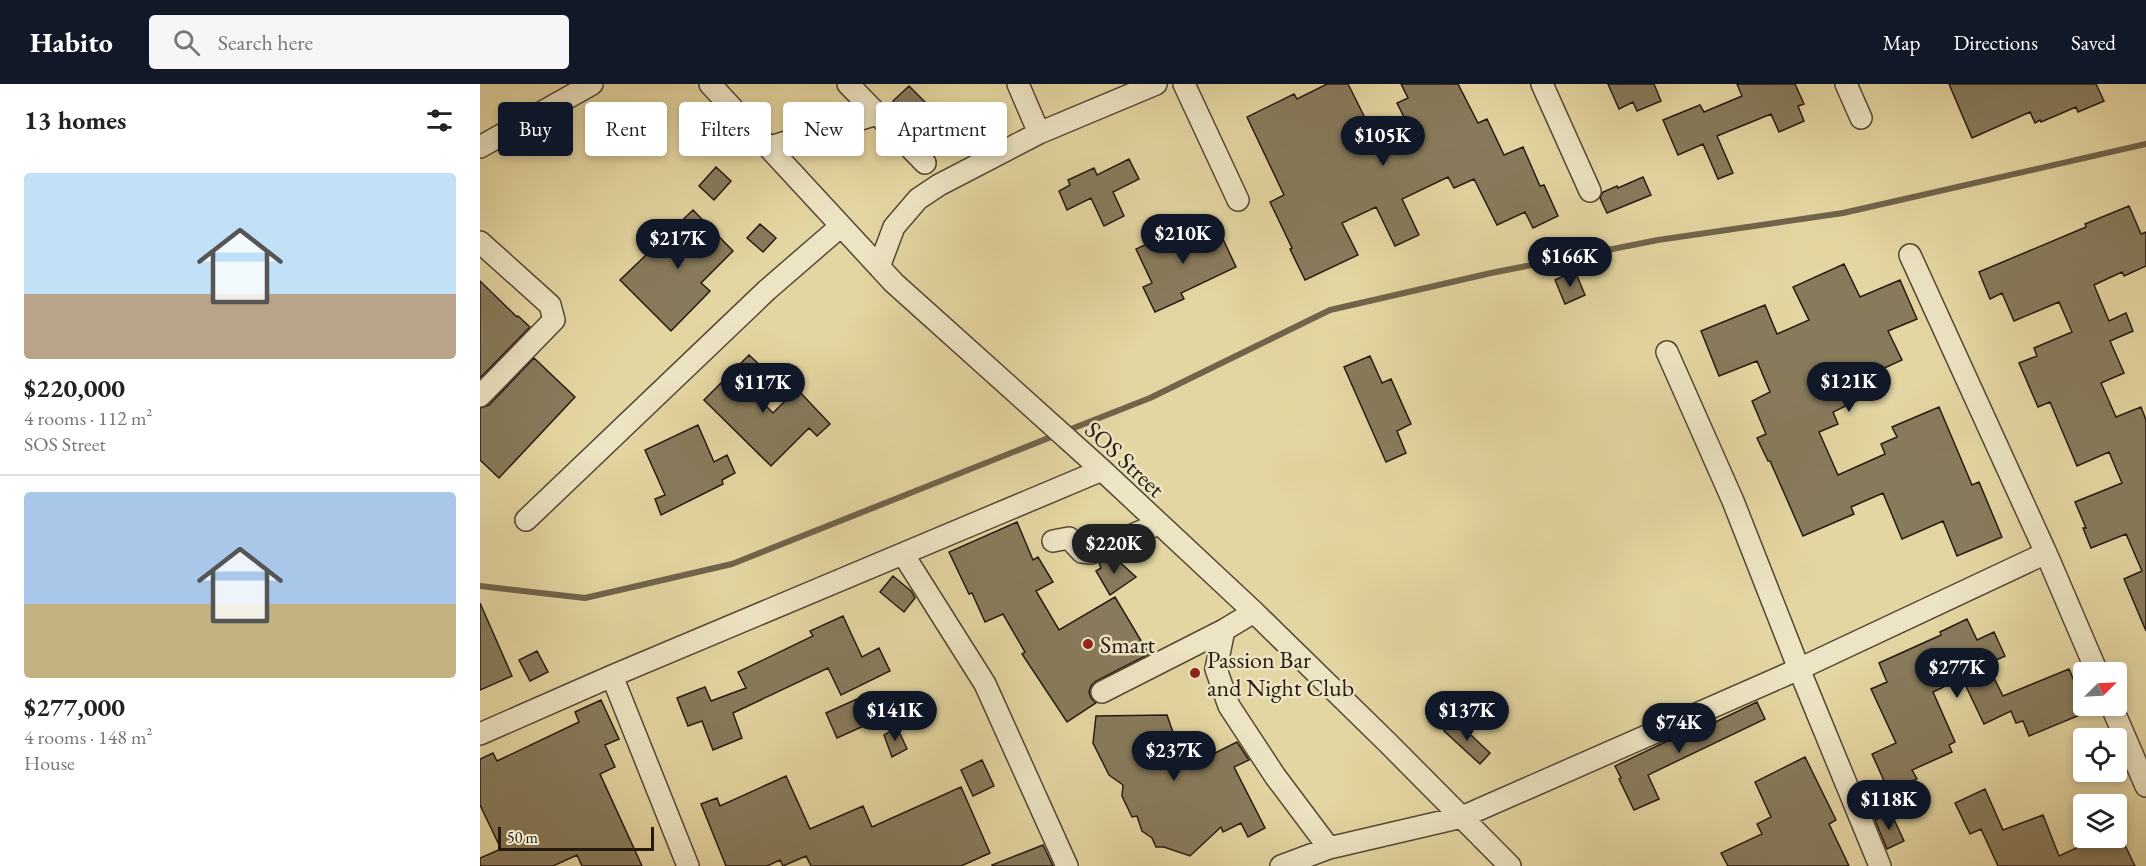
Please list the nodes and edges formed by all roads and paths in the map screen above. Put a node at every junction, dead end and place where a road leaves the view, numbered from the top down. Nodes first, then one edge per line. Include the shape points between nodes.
1 (592, 84) edge
2 (710, 84) edge
3 (848, 84) edge
4 (1018, 84) edge
5 (1156, 84) edge
6 (1184, 84) edge
7 (1542, 84) edge
8 (1846, 84) edge
9 (727, 102) edge
10 (876, 113) edge
11 (876, 114) edge
12 (1861, 118) dead end
13 (1039, 133) junction
14 (480, 147) edge
15 (771, 147) edge
16 (771, 148) edge
17 (918, 156) edge
18 (925, 163) dead end
19 (1590, 191) dead end
20 (1238, 200) dead end
21 (841, 226) junction
22 (480, 242) edge
23 (1910, 255) dead end
24 (879, 267) junction
25 (1667, 352) dead end
26 (480, 396) edge
27 (1102, 470) junction
28 (526, 520) dead end
29 (1158, 524) junction
30 (1053, 541) dead end
31 (2046, 553) junction
32 (903, 554) junction
33 (1254, 612) junction
34 (1224, 630) junction
35 (2093, 662) edge
36 (1799, 669) junction
37 (612, 676) junction
38 (1102, 692) dead end
39 (2116, 716) edge
40 (480, 734) edge
41 (2146, 786) edge
42 (1462, 817) junction
43 (1329, 848) junction
44 (688, 866) edge
45 (1067, 866) edge
46 (1281, 866) edge
47 (1510, 866) edge
48 (1880, 866) edge

1 - 14 street
2 - 9 street, SOS Street
3 - 10 street
4 - 13 street
5 - 13 street
6 - 20 street
7 - 19 street
8 - 12 street
11 - 15 street
13 - 24 street via 918,199 894,227
16 - 21 street, SOS Street
17 - 18 street
21 - 24 street, SOS Street
21 - 28 street via 767,290
22 - 26 street via 550,305 554,320
23 - 31 street
24 - 27 street, SOS Street
25 - 36 street via 1733,501
27 - 29 street, SOS Street
27 - 32 street
29 - 30 street via 1091,553 1082,552 1069,538
29 - 33 street, SOS Street
31 - 35 street
31 - 36 street
32 - 37 street
32 - 45 street via 986,684
33 - 34 street
33 - 42 street, SOS Street
34 - 38 street
34 - 43 street via 1216,669 1229,706
36 - 42 street
36 - 48 street
37 - 40 street
37 - 44 street
39 - 41 street
42 - 43 street
42 - 47 street, SOS Street
43 - 46 street

